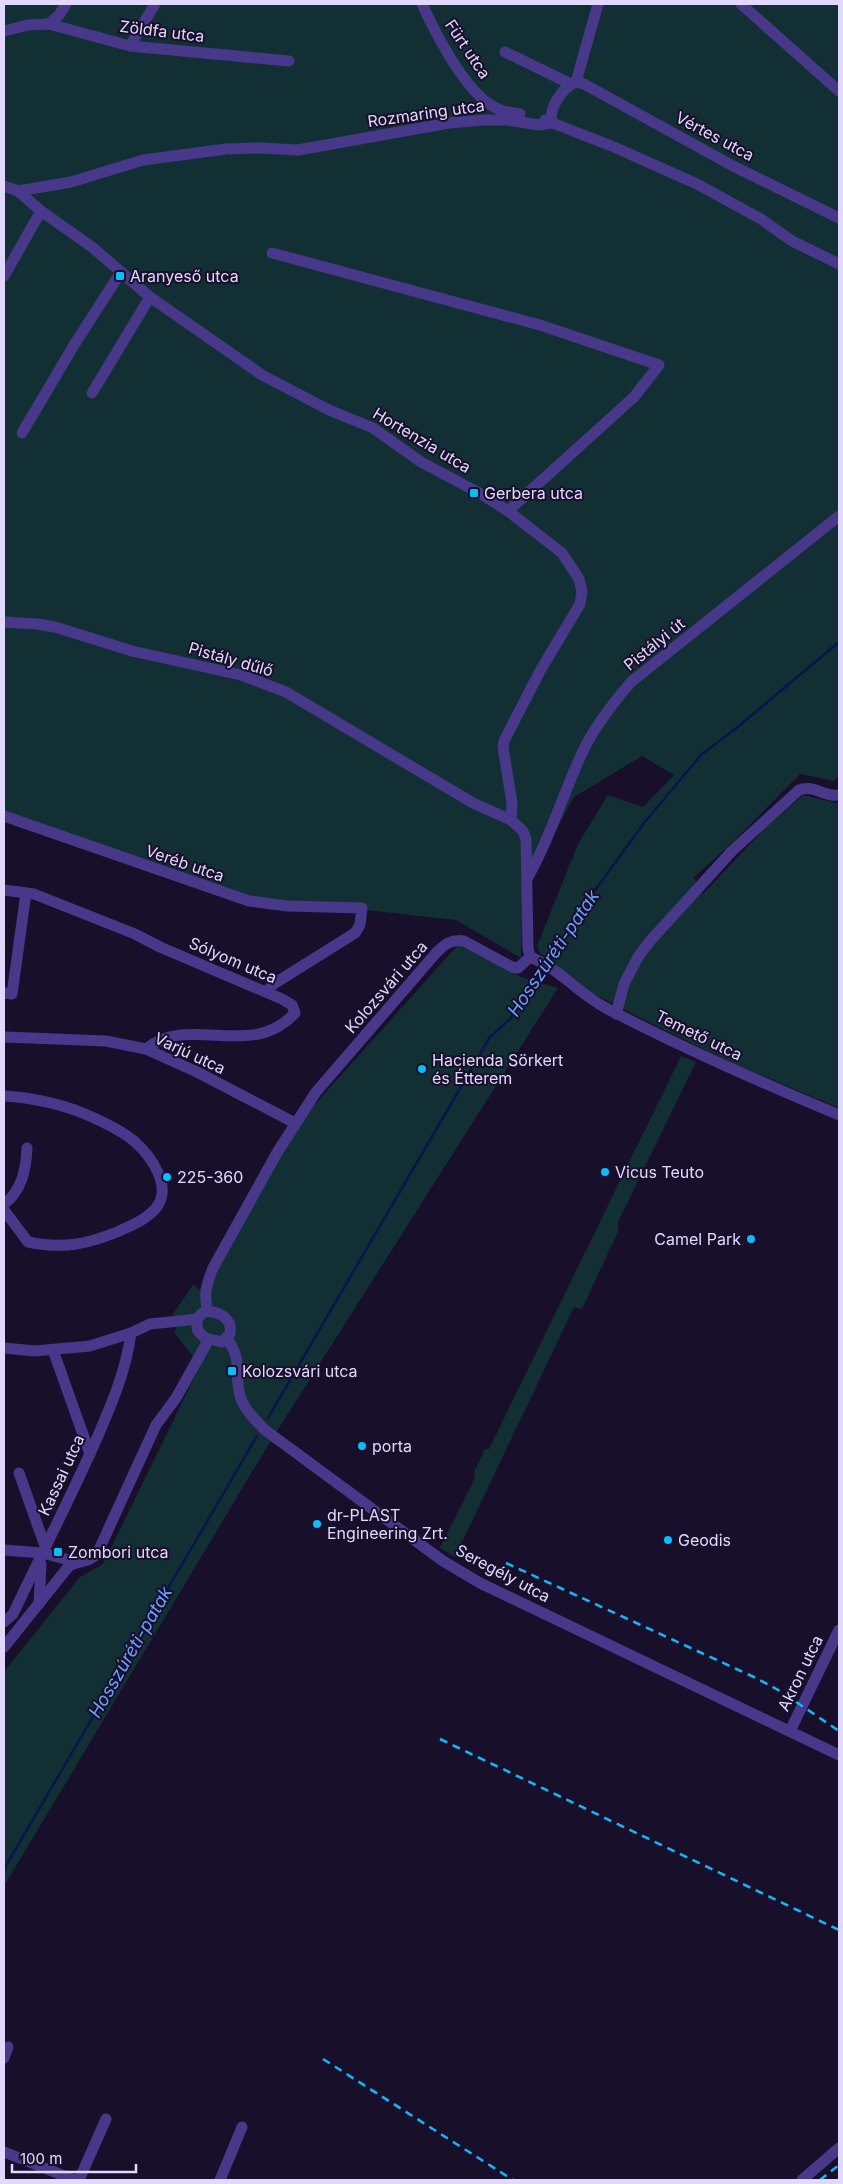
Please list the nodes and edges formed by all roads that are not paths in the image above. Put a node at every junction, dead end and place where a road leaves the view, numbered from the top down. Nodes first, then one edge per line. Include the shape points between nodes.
1 (66, 4) edge
2 (155, 4) edge
3 (422, 4) edge
4 (598, 4) edge
5 (741, 4) edge
6 (49, 24) junction
7 (4, 31) edge
8 (130, 46) junction
9 (505, 52) dead end
10 (289, 61) dead end
11 (574, 83) junction
12 (839, 91) edge
13 (552, 123) junction
14 (4, 186) edge
15 (18, 191) junction
16 (41, 211) junction
17 (839, 218) edge
18 (272, 253) dead end
19 (839, 264) edge
20 (121, 272) junction
21 (4, 276) edge
22 (150, 297) junction
23 (92, 393) dead end
24 (22, 433) dead end
25 (508, 511) junction
26 (839, 516) edge
27 (4, 622) edge
28 (839, 795) edge
29 (4, 816) edge
30 (511, 820) junction
31 (526, 839) junction
32 (545, 843) junction
33 (528, 877) junction
34 (4, 890) edge
35 (26, 893) junction
36 (536, 959) junction
37 (267, 992) junction
38 (4, 993) edge
39 (616, 1014) junction
40 (4, 1037) edge
41 (146, 1049) junction
42 (4, 1096) edge
43 (839, 1115) edge
44 (295, 1124) junction
45 (27, 1148) dead end
46 (4, 1204) edge
47 (4, 1210) edge
48 (208, 1311) junction
49 (198, 1319) junction
50 (165, 1322) junction
51 (198, 1331) junction
52 (131, 1333) junction
53 (227, 1339) junction
54 (209, 1340) junction
55 (4, 1348) edge
56 (53, 1350) junction
57 (90, 1454) junction
58 (19, 1473) dead end
59 (4, 1550) edge
60 (44, 1550) junction
61 (77, 1562) junction
62 (39, 1604) junction
63 (4, 1622) edge
64 (839, 1630) edge
65 (4, 1647) edge
66 (790, 1731) junction
67 (839, 1755) edge
68 (106, 2118) dead end
69 (242, 2127) dead end
70 (839, 2148) edge
71 (4, 2152) edge
72 (75, 2180) edge
73 (80, 2180) edge
74 (220, 2180) edge
75 (802, 2180) edge

1 - 6 street
2 - 8 street
3 - 13 street, Fürt utca via 448,54 489,104 508,113 536,116
4 - 11 street
5 - 12 street
6 - 7 street, Zöldfa utca
6 - 8 street, Zöldfa utca
8 - 10 street, Zöldfa utca
9 - 11 street, Vértes utca
11 - 13 street via 555,104 550,117
11 - 17 street, Vértes utca via 584,84 733,166
13 - 15 street, Rozmaring utca via 539,125 484,120 298,150 226,149 144,160 71,182
13 - 19 street, Rozmaring utca via 606,143 697,184 792,241
14 - 15 street
15 - 16 street, Hortenzia utca
16 - 20 street, Hortenzia utca
16 - 21 street
18 - 25 street via 540,325 659,365 634,397
20 - 22 street, Hortenzia utca
20 - 24 street
22 - 23 street
22 - 25 street, Hortenzia utca via 262,375 329,410 373,428 421,462
25 - 30 street, Hortenzia utca via 562,553 579,579 582,597 505,736 503,747 512,803
26 - 32 street, Pistályi út via 621,693 584,750
27 - 30 street, Pistály dűlő via 56,627 132,651 256,680 286,692 473,803
28 - 39 street via 808,788 799,790 739,845 686,900 638,957 621,991
29 - 37 street, Veréb utca via 249,901 286,906 362,908 360,925 355,933 272,985
30 - 31 street via 523,831
31 - 32 street
31 - 33 street
32 - 33 street, Pistályi út
33 - 36 street via 528,948
34 - 35 street, Sólyom utca
35 - 37 street, Sólyom utca via 135,934
35 - 38 street via 12,994
36 - 39 street, Temető utca
36 - 44 street, Kolozsvári utca via 518,968 455,940 442,947 316,1092
37 - 41 street, Sólyom utca via 292,1005 295,1013 285,1024 263,1033 235,1037 179,1035 156,1041
39 - 43 street, Temető utca via 750,1078
40 - 41 street, Varjú utca via 106,1041
41 - 44 street, Varjú utca
42 - 47 street via 35,1100 85,1114 134,1141 158,1172 162,1188 157,1207 147,1217 94,1242 52,1247 28,1242
44 - 48 street, Kolozsvári utca via 213,1268 205,1296
45 - 46 street via 25,1175
48 - 49 street
48 - 53 street via 227,1318 231,1330
49 - 50 street
49 - 51 street
50 - 51 street
50 - 52 street via 150,1324
51 - 54 street
52 - 56 street via 90,1346
52 - 57 street, Kassai utca via 120,1384
53 - 54 street
53 - 66 street, Seregély utca via 237,1358 241,1398 265,1430 443,1561 480,1583
54 - 61 street via 176,1398 156,1425 97,1554
55 - 56 street
56 - 57 street
57 - 60 street, Kassai utca
58 - 60 street
59 - 60 street
60 - 61 street
60 - 62 street
60 - 63 street, Kassai utca via 13,1614
61 - 62 street via 69,1566
62 - 65 street
64 - 66 street, Akron utca
66 - 67 street, Seregély utca
68 - 73 street
69 - 74 street
70 - 75 street
71 - 72 street

